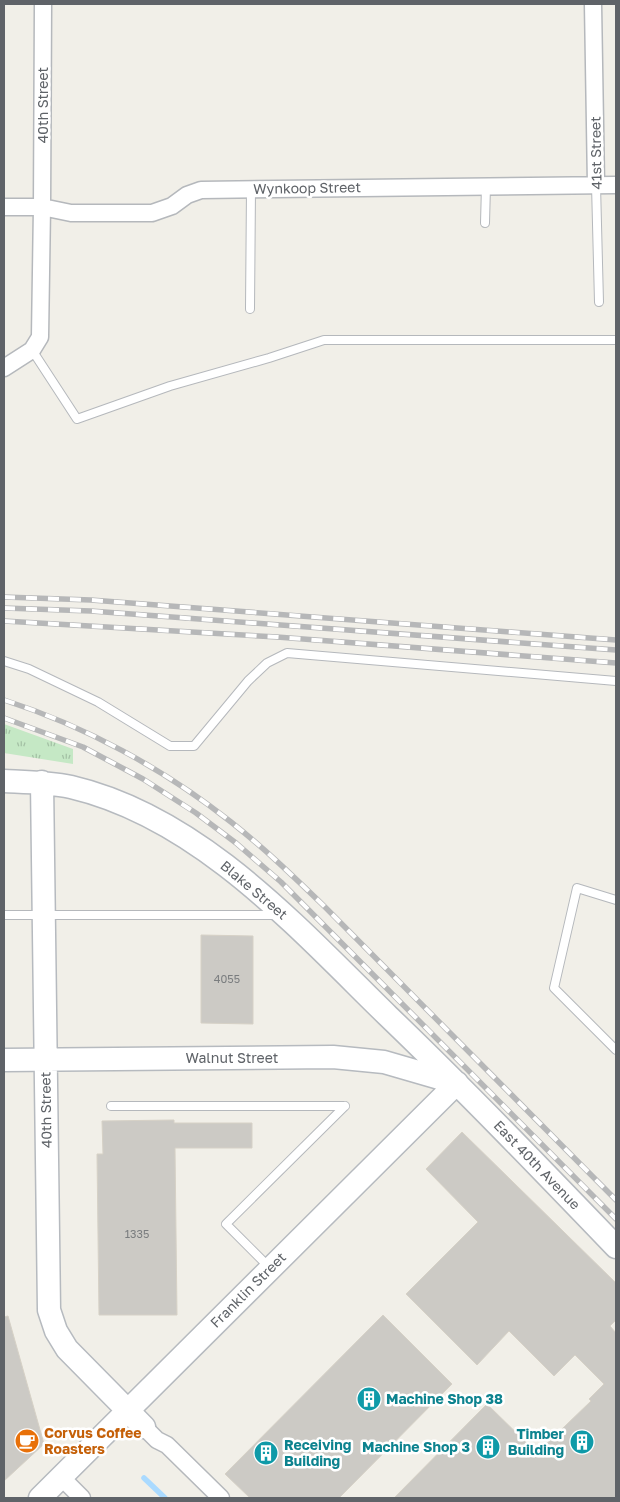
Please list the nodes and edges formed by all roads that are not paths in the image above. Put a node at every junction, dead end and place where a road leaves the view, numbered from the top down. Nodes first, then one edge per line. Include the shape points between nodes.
1 (43, 4) edge
2 (593, 4) edge
3 (596, 185) junction
4 (616, 185) edge
5 (486, 186) junction
6 (251, 189) junction
7 (4, 207) edge
8 (42, 207) junction
9 (485, 223) dead end
10 (599, 302) dead end
11 (250, 309) dead end
12 (616, 340) edge
13 (32, 350) junction
14 (4, 368) edge
15 (4, 661) edge
16 (616, 681) edge
17 (4, 781) edge
18 (42, 782) junction
19 (616, 900) edge
20 (4, 915) edge
21 (43, 915) junction
22 (284, 915) junction
23 (616, 1050) edge
24 (4, 1060) edge
25 (45, 1060) junction
26 (457, 1083) junction
27 (111, 1106) dead end
28 (616, 1247) edge
29 (270, 1268) junction
30 (128, 1410) junction
31 (144, 1427) joint
32 (61, 1477) junction
33 (40, 1498) edge
34 (82, 1498) edge
35 (221, 1498) edge

1 - 8 street, 40th Street
2 - 3 street, 41st Street
3 - 4 street, Wynkoop Street
3 - 5 street, Wynkoop Street
3 - 10 lane, 41st Street
5 - 6 street, Wynkoop Street
5 - 9 lane
6 - 8 street, Wynkoop Street via 201,190 152,213 72,213
6 - 11 lane
7 - 8 street, Wynkoop Street
8 - 13 street, 40th Street via 40,333
12 - 13 lane via 324,340 170,386 77,419
13 - 14 street
15 - 16 lane via 98,702 170,746 194,746 248,682 267,663 287,653
17 - 18 street, Blake Street
18 - 21 street, 40th Street
18 - 22 street, Blake Street via 99,795 161,824 208,852
19 - 23 lane via 577,888 554,988
20 - 21 lane
21 - 22 lane
21 - 25 street, 40th Street
22 - 26 street, Blake Street
24 - 25 street, Walnut Street
25 - 26 street, Walnut Street via 333,1058 384,1062
25 - 30 street, 40th Street via 49,1310 56,1331 68,1349
26 - 28 street, East 40th Avenue
26 - 29 street, Franklin Street
27 - 29 lane via 345,1106 226,1224
29 - 30 street, Franklin Street
30 - 31 street, 40th Street
30 - 32 street, Franklin Street
31 - 35 street via 168,1445
32 - 33 street, Franklin Street
32 - 34 street

